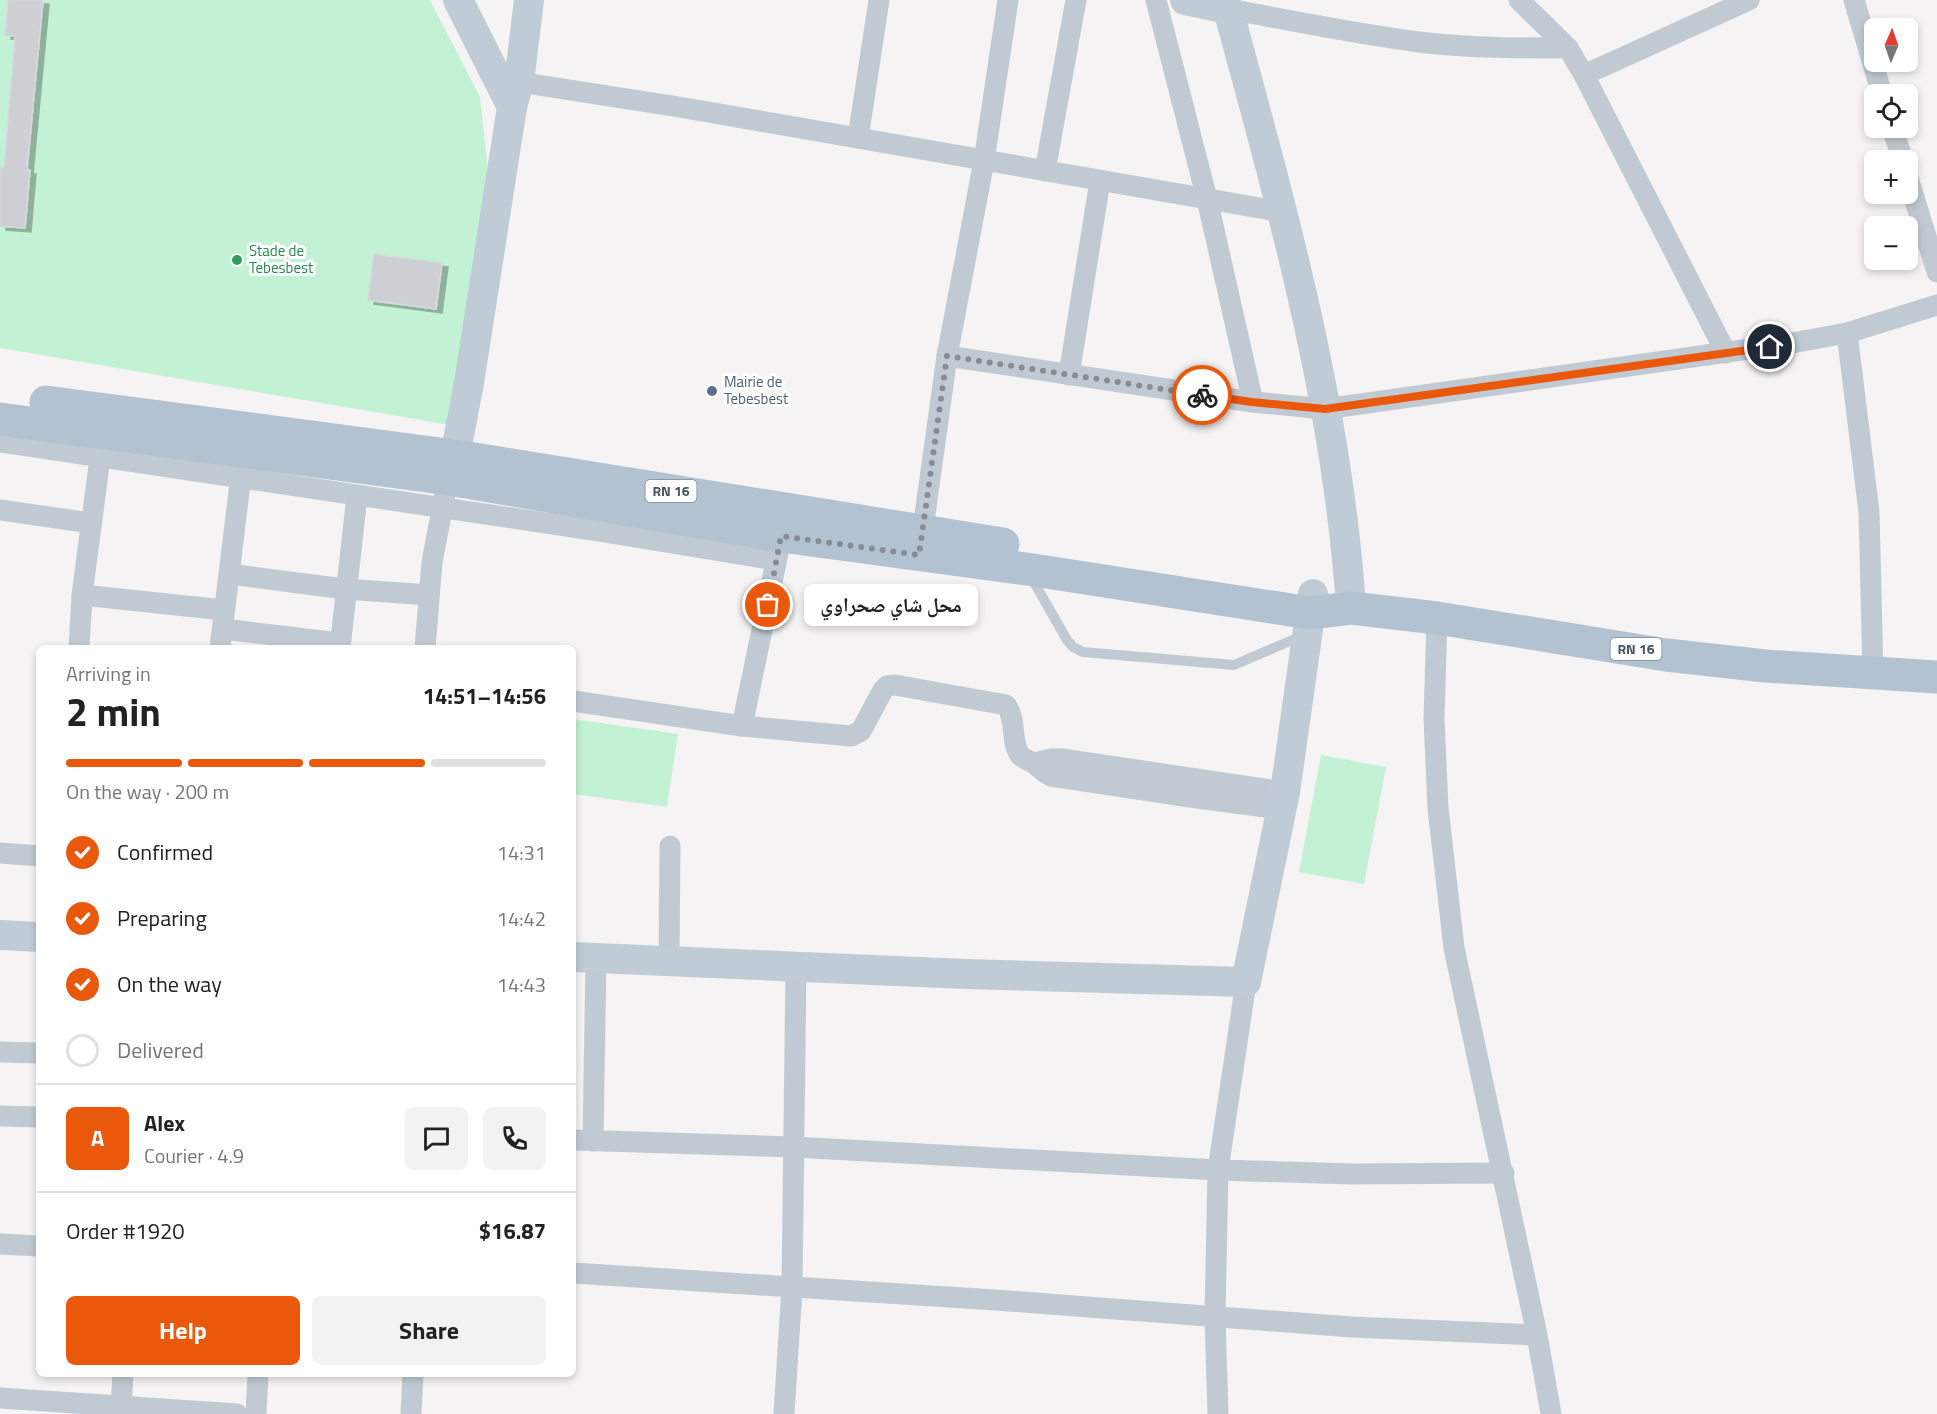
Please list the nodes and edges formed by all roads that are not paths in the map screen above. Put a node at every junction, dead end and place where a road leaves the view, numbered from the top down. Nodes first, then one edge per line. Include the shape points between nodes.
1 (458, 0) edge
2 (529, 0) edge
3 (879, 0) edge
4 (1008, 0) edge
5 (1076, 0) edge
6 (1156, 0) edge
7 (1185, 0) edge
8 (1519, 0) edge
9 (1749, 0) edge
10 (1854, 0) edge
11 (1227, 4) edge
12 (1568, 48) junction
13 (1584, 75) junction
14 (1879, 84) edge
15 (515, 94) junction
16 (858, 138) junction
17 (984, 161) junction
18 (1045, 171) junction
19 (1100, 181) junction
20 (1207, 199) junction
21 (1916, 204) edge
22 (1283, 212) junction
23 (1937, 272) edge
24 (1937, 305) edge
25 (1847, 333) junction
26 (1726, 353) junction
27 (947, 356) junction
28 (1069, 375) junction
29 (0, 396) edge
30 (1252, 402) junction
31 (1325, 409) junction
32 (0, 419) edge
33 (103, 434) junction
34 (0, 442) edge
35 (243, 466) junction
36 (449, 481) junction
37 (357, 496) junction
38 (0, 510) edge
39 (91, 523) junction
40 (781, 535) junction
41 (921, 543) junction
42 (1027, 569) junction
43 (229, 574) junction
44 (345, 589) junction
45 (82, 595) junction
46 (429, 595) junction
47 (1323, 612) junction
48 (1437, 618) junction
49 (222, 629) edge
50 (79, 645) edge
51 (340, 645) edge
52 (425, 645) edge
53 (1873, 674) junction
54 (1937, 678) edge
55 (576, 700) edge
56 (742, 726) junction
57 (1282, 800) junction
58 (670, 846) dead end
59 (0, 853) edge
60 (36, 856) edge
61 (0, 935) edge
62 (36, 937) edge
63 (584, 957) edge
64 (669, 961) junction
65 (796, 966) junction
66 (1246, 982) junction
67 (0, 1052) edge
68 (36, 1053) edge
69 (0, 1116) edge
70 (36, 1117) edge
71 (583, 1140) edge
72 (793, 1147) junction
73 (1218, 1170) junction
74 (1503, 1173) junction
75 (0, 1244) edge
76 (36, 1246) edge
77 (576, 1273) edge
78 (792, 1288) junction
79 (1215, 1317) junction
80 (1537, 1335) junction
81 (123, 1377) edge
82 (258, 1377) edge
83 (413, 1377) edge
84 (0, 1398) edge
85 (121, 1407) junction
86 (237, 1414) edge
87 (256, 1414) edge
88 (411, 1414) edge
89 (784, 1414) edge
90 (1218, 1414) edge
91 (1551, 1414) edge

1 - 15 street
2 - 15 street
3 - 16 street
4 - 17 street
5 - 18 street
6 - 20 street
7 - 11 street
8 - 12 street
9 - 13 street
10 - 14 street
11 - 12 street via 1358,33 1427,43
11 - 22 street
12 - 13 street
13 - 26 street
15 - 16 street via 685,108
15 - 36 street via 484,295
16 - 17 street
17 - 18 street
17 - 27 street
18 - 19 street
19 - 20 street
19 - 28 street
20 - 22 street
20 - 30 street
21 - 23 street
22 - 31 street
24 - 25 street
25 - 26 street
25 - 53 street via 1869,512
26 - 31 street
27 - 28 street
27 - 41 street
28 - 30 street
29 - 33 main road, RN 16
30 - 31 street
31 - 47 street via 1348,565
32 - 33 main road, RN 16
33 - 34 street
33 - 35 main road, RN 16
33 - 36 main road, RN 16
33 - 39 street
35 - 36 main road, RN 16
35 - 37 street
35 - 43 street
36 - 37 street
36 - 40 street
36 - 40 main road, RN 16 via 580,489
36 - 46 street
37 - 44 street
38 - 39 street
39 - 45 street
40 - 41 main road, RN 16
40 - 56 street
41 - 42 main road, RN 16
41 - 47 main road, RN 16
42 - 47 main road, RN 16
42 - 47 lane via 1067,640 1083,652 1234,665
43 - 44 street
43 - 49 street
44 - 46 street
44 - 51 street
45 - 49 street
45 - 50 street
46 - 52 street
47 - 48 main road, RN 16
47 - 57 street
48 - 53 main road, RN 16 via 1666,654
48 - 74 street via 1434,719 1445,877 1462,990
49 - 51 street
53 - 54 main road, RN 16
55 - 56 street
56 - 57 street via 851,736 866,723 883,690 895,685 1006,705 1020,754 1035,763 1062,759
57 - 66 street
58 - 64 street
59 - 60 street
61 - 62 street
63 - 64 street
63 - 71 street
64 - 65 street
65 - 66 street
65 - 72 street
66 - 73 street
67 - 68 street
69 - 70 street
71 - 72 street
72 - 73 street
72 - 78 street
73 - 74 street
73 - 79 street
74 - 80 street
75 - 76 street
77 - 78 street
78 - 79 street
78 - 89 street
79 - 80 street
79 - 90 street
80 - 91 street
81 - 85 street
82 - 87 street
83 - 88 street
84 - 85 street
85 - 86 street

